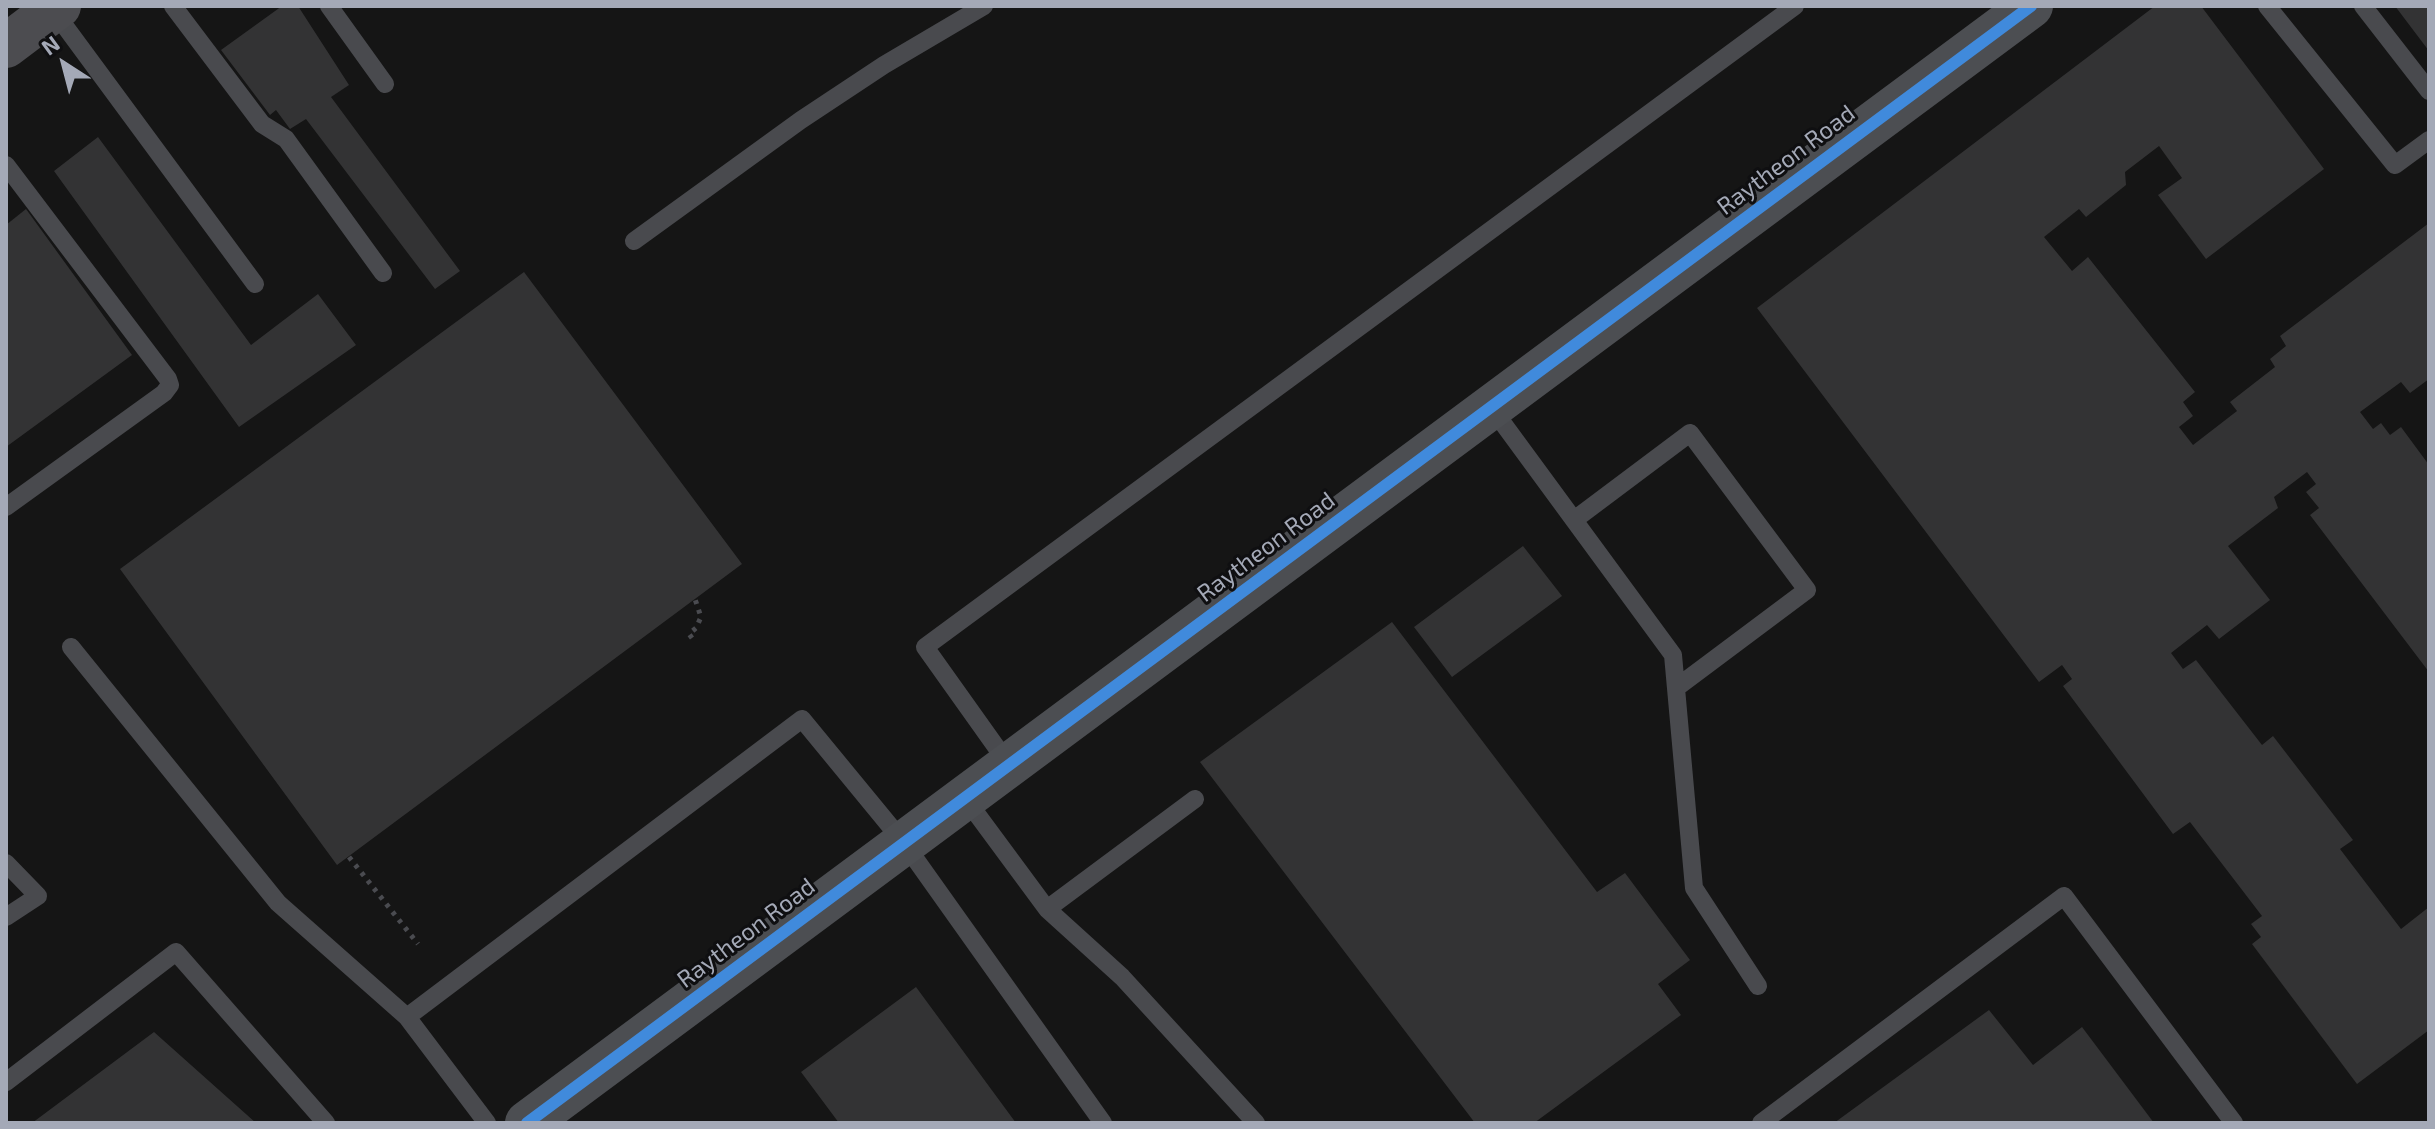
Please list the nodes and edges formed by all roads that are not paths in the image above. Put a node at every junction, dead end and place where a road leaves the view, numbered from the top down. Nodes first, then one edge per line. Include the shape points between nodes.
1 (173, 6) edge
2 (329, 6) edge
3 (984, 6) edge
4 (1795, 6) edge
5 (2031, 6) edge
6 (2267, 6) edge
7 (2363, 6) edge
8 (56, 8) edge
9 (6, 46) edge
10 (385, 84) dead end
11 (2429, 91) edge
12 (2429, 140) edge
13 (6, 165) edge
14 (634, 241) dead end
15 (383, 273) dead end
16 (255, 284) dead end
17 (1491, 407) junction
18 (6, 507) edge
19 (1574, 520) junction
20 (71, 647) dead end
21 (1676, 688) junction
22 (1009, 765) junction
23 (965, 798) junction
24 (1195, 799) dead end
25 (904, 843) junction
26 (6, 863) edge
27 (1047, 909) junction
28 (6, 917) edge
29 (1758, 986) dead end
30 (407, 1017) junction
31 (6, 1082) edge
32 (326, 1123) edge
33 (487, 1123) edge
34 (527, 1123) edge
35 (1103, 1123) edge
36 (1256, 1123) edge
37 (1761, 1123) edge
38 (2234, 1123) edge

1 - 15 lane via 262,124 286,139
2 - 10 lane
3 - 14 lane via 801,120
4 - 22 lane via 925,647
5 - 17 street, Raytheon Road
6 - 12 lane via 2395,165
7 - 11 lane
8 - 9 main road
8 - 16 lane
13 - 18 lane via 170,385
17 - 19 lane
17 - 22 street, Raytheon Road
19 - 21 lane via 1673,655
19 - 21 lane via 1690,433 1807,590
20 - 30 lane via 278,903
21 - 29 lane via 1694,888
22 - 23 street, Raytheon Road
23 - 25 street, Raytheon Road
23 - 27 lane
24 - 27 lane
25 - 30 lane via 802,719
25 - 34 street, Raytheon Road
25 - 35 lane
26 - 28 lane via 38,896
27 - 36 lane via 1122,977
30 - 33 lane
31 - 32 lane via 176,952
37 - 38 lane via 2064,896

